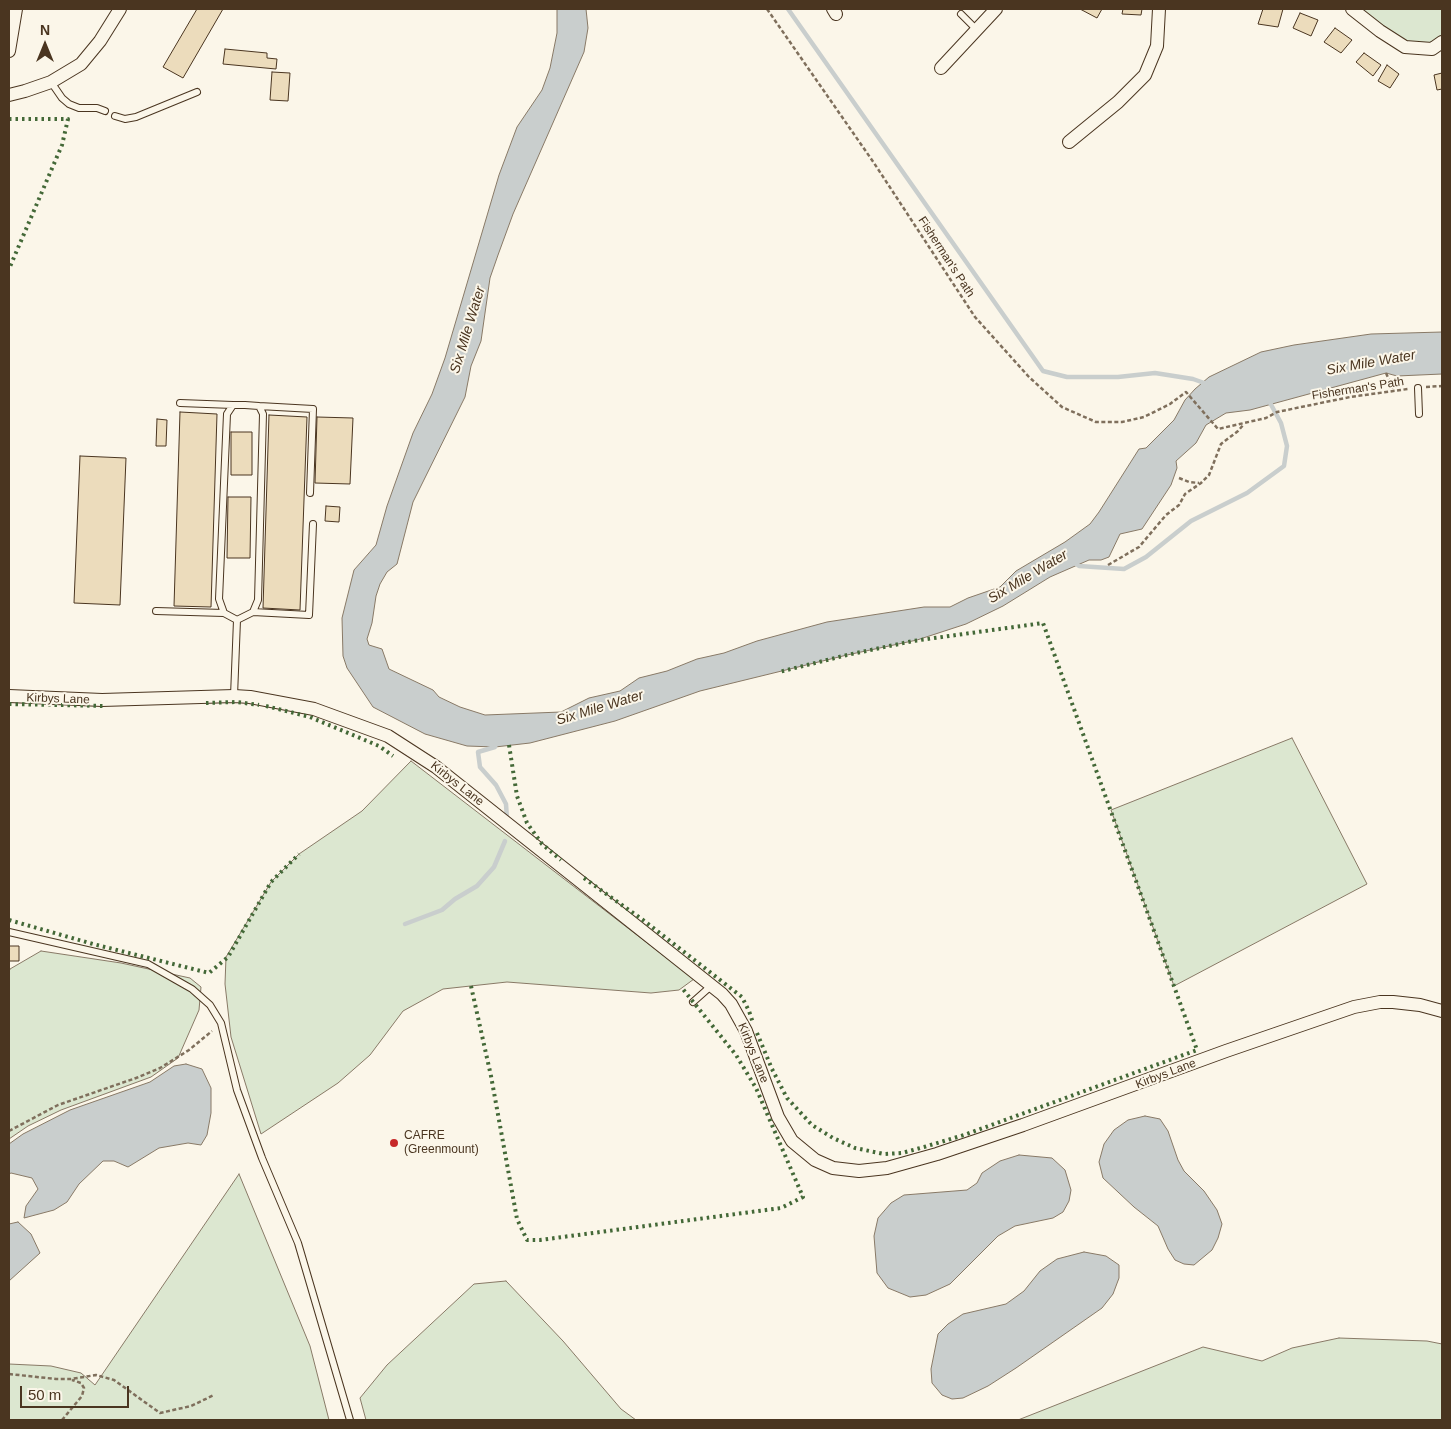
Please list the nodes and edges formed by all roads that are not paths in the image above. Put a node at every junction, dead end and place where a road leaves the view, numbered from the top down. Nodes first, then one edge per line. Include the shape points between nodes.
1 (16, 9) edge
2 (120, 9) edge
3 (996, 9) edge
4 (1159, 9) edge
5 (1354, 9) edge
6 (961, 14) dead end
7 (977, 30) junction
8 (1442, 42) edge
9 (9, 51) edge
10 (941, 68) dead end
11 (51, 82) junction
12 (197, 92) dead end
13 (9, 95) edge
14 (105, 111) dead end
15 (115, 116) dead end
16 (1069, 142) dead end
17 (1418, 388) road end
18 (180, 403) dead end
19 (233, 406) junction
20 (259, 406) junction
21 (1419, 414) dead end
22 (310, 493) dead end
23 (313, 524) dead end
24 (156, 611) dead end
25 (253, 612) junction
26 (224, 613) junction
27 (237, 620) junction
28 (9, 696) edge
29 (234, 696) junction
30 (9, 932) edge
31 (711, 986) junction
32 (693, 1002) dead end
33 (1442, 1011) edge
34 (350, 1420) edge

1 - 9 street
2 - 11 street via 88,57
3 - 7 street
4 - 16 street via 1157,46 1145,75
5 - 8 street via 1405,47 1432,49
6 - 7 lane
7 - 10 street
11 - 13 street
11 - 14 lane via 69,104
12 - 15 lane via 136,117
17 - 21 lane
18 - 19 lane
19 - 20 lane
19 - 26 lane via 226,414 219,600
20 - 22 lane via 313,409
20 - 25 lane via 264,414 258,600
23 - 25 lane via 309,616
24 - 26 lane
25 - 27 lane
26 - 27 lane
27 - 29 lane
28 - 29 street, Kirbys Lane via 102,700
29 - 31 street, Kirbys Lane via 291,704 388,736 443,774
30 - 34 lane via 148,964 192,989 210,1005 221,1023 237,1090 262,1158 298,1243
31 - 32 lane
31 - 33 street, Kirbys Lane via 722,994 750,1029 778,1117 792,1141 815,1160 834,1168 859,1171 887,1168 937,1154 1354,1007 1393,1002

